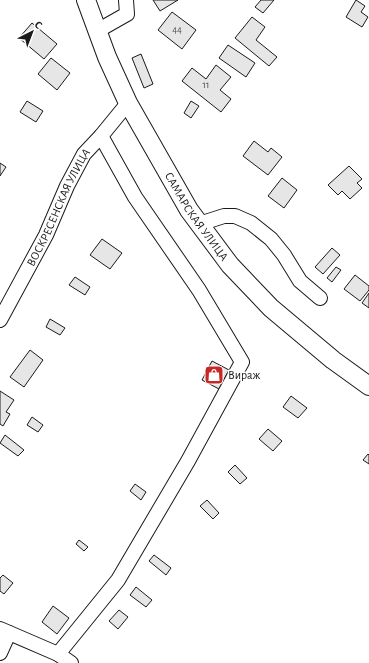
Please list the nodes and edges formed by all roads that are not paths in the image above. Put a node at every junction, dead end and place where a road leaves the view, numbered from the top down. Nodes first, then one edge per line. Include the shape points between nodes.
1 (86, 0) edge
2 (126, 0) edge
3 (97, 31) junction
4 (128, 103) junction
5 (101, 136) junction
6 (199, 224) junction
7 (320, 298) dead end
8 (0, 320) edge
9 (369, 386) edge
10 (4, 631) edge
11 (0, 653) edge
12 (58, 654) junction
13 (71, 663) edge

1 - 3 main road, САМАРСКАЯ УЛИЦА
2 - 3 street via 127,14
3 - 4 main road, САМАРСКАЯ УЛИЦА via 106,57
4 - 5 street, ВОСКРЕСЕНСКАЯ УЛИЦА
4 - 6 main road, САМАРСКАЯ УЛИЦА via 188,210
5 - 8 street, ВОСКРЕСЕНСКАЯ УЛИЦА via 84,154 46,235
5 - 12 street via 135,197 199,290 242,362 188,461 118,580
6 - 7 street via 224,216 235,216 251,223 271,239 300,281
6 - 9 main road, САМАРСКАЯ УЛИЦА via 230,265 271,308 333,360
10 - 11 street
10 - 12 street
12 - 13 street

